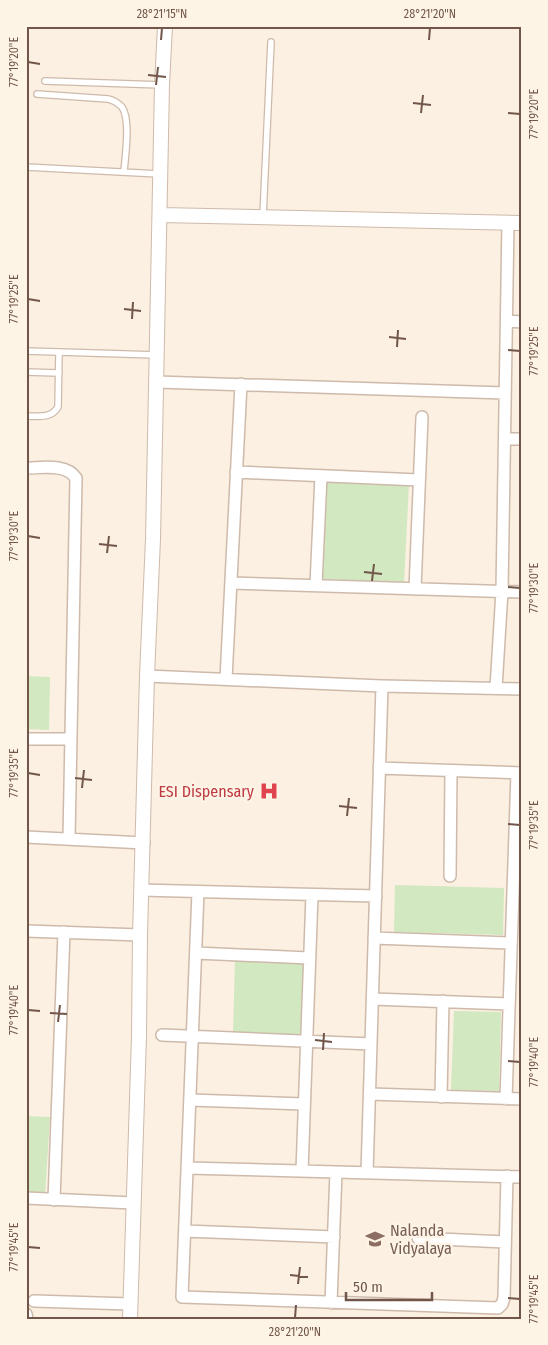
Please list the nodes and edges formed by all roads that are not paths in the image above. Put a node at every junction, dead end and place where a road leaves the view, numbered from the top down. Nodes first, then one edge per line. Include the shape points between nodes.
1 (165, 26) edge
2 (271, 42) dead end
3 (45, 81) dead end
4 (162, 85) junction
5 (37, 94) dead end
6 (26, 167) edge
7 (124, 172) junction
8 (161, 174) junction
9 (160, 215) junction
10 (263, 218) junction
11 (515, 222) edge
12 (506, 321) junction
13 (522, 322) edge
14 (26, 351) edge
15 (59, 352) junction
16 (157, 355) junction
17 (26, 372) edge
18 (59, 373) junction
19 (157, 382) junction
20 (241, 384) junction
21 (505, 393) junction
22 (26, 416) edge
23 (422, 417) dead end
24 (505, 439) junction
25 (522, 439) edge
26 (26, 468) edge
27 (236, 472) junction
28 (321, 476) junction
29 (419, 480) junction
30 (231, 583) junction
31 (316, 585) junction
32 (415, 589) junction
33 (502, 591) junction
34 (522, 592) edge
35 (147, 676) junction
36 (226, 679) junction
37 (382, 686) junction
38 (496, 688) junction
39 (522, 689) edge
40 (26, 739) edge
41 (70, 740) junction
42 (379, 768) junction
43 (451, 771) junction
44 (519, 773) edge
45 (26, 837) edge
46 (69, 839) junction
47 (144, 843) junction
48 (450, 876) dead end
49 (141, 890) junction
50 (198, 892) junction
51 (312, 895) junction
52 (376, 896) junction
53 (26, 931) edge
54 (64, 932) junction
55 (140, 935) junction
56 (374, 938) junction
57 (511, 943) junction
58 (196, 953) junction
59 (310, 958) junction
60 (373, 999) junction
61 (443, 1001) junction
62 (509, 1004) junction
63 (162, 1035) dead end
64 (192, 1036) junction
65 (307, 1041) junction
66 (371, 1044) junction
67 (370, 1094) junction
68 (441, 1096) junction
69 (506, 1098) junction
70 (522, 1099) edge
71 (190, 1100) junction
72 (304, 1104) junction
73 (187, 1168) junction
74 (302, 1171) junction
75 (336, 1172) junction
76 (368, 1173) junction
77 (508, 1176) junction
78 (522, 1177) edge
79 (26, 1198) edge
80 (54, 1200) junction
81 (133, 1203) junction
82 (185, 1231) junction
83 (334, 1237) junction
84 (418, 1238) dead end
85 (506, 1242) junction
86 (34, 1301) dead end
87 (331, 1303) junction
88 (130, 1304) junction
89 (502, 1304) junction
90 (26, 1314) edge
91 (27, 1319) edge
92 (130, 1319) edge
93 (502, 1319) edge

1 - 4 street
2 - 10 lane
3 - 4 lane
4 - 8 street
5 - 7 lane via 108,98 118,104 123,109 126,125
6 - 7 lane
7 - 8 lane
8 - 9 street
9 - 10 street
9 - 16 street
10 - 11 street
11 - 12 street
12 - 13 street
12 - 21 street
14 - 15 lane
15 - 16 lane
15 - 18 lane
16 - 19 street
17 - 18 lane
18 - 22 lane via 58,407 54,413
19 - 20 street
19 - 35 street
20 - 21 street
20 - 27 street
21 - 24 street
23 - 29 street
24 - 25 street
24 - 33 street
26 - 41 street via 59,468 76,478
27 - 28 street
27 - 30 street
28 - 29 street
28 - 31 street
29 - 32 street
30 - 31 street
30 - 36 street
31 - 32 street
32 - 33 street
33 - 34 street
33 - 38 street
35 - 36 street
35 - 47 street
36 - 37 street
37 - 38 street
37 - 42 street
38 - 39 street
40 - 41 street
41 - 46 street
42 - 43 street
42 - 52 street
43 - 44 street
43 - 48 street
44 - 57 street
45 - 46 street
46 - 47 street
47 - 49 street
49 - 50 street
49 - 55 street
50 - 51 street
50 - 58 street
51 - 52 street
51 - 59 street
52 - 56 street
53 - 54 street
54 - 55 street
54 - 80 street
55 - 81 street
56 - 57 street
56 - 60 street
57 - 62 street
58 - 59 street
58 - 64 street
59 - 65 street
60 - 61 street
60 - 66 street
61 - 62 street
61 - 68 street
62 - 69 street
63 - 64 street
64 - 65 street
64 - 71 street
65 - 66 street
65 - 72 street
66 - 67 street
67 - 68 street
67 - 76 street
68 - 69 street
69 - 70 street
71 - 72 street
71 - 73 street
72 - 74 street
73 - 74 street
73 - 82 street
74 - 75 street
75 - 76 street
75 - 83 street
76 - 77 street
77 - 78 street
77 - 85 street
79 - 80 street
80 - 81 street
81 - 88 street
82 - 83 street
82 - 87 street via 182,1297
83 - 87 street
84 - 85 street
85 - 89 street
86 - 88 street
87 - 89 street via 492,1308
88 - 92 street
89 - 93 street
90 - 91 street

